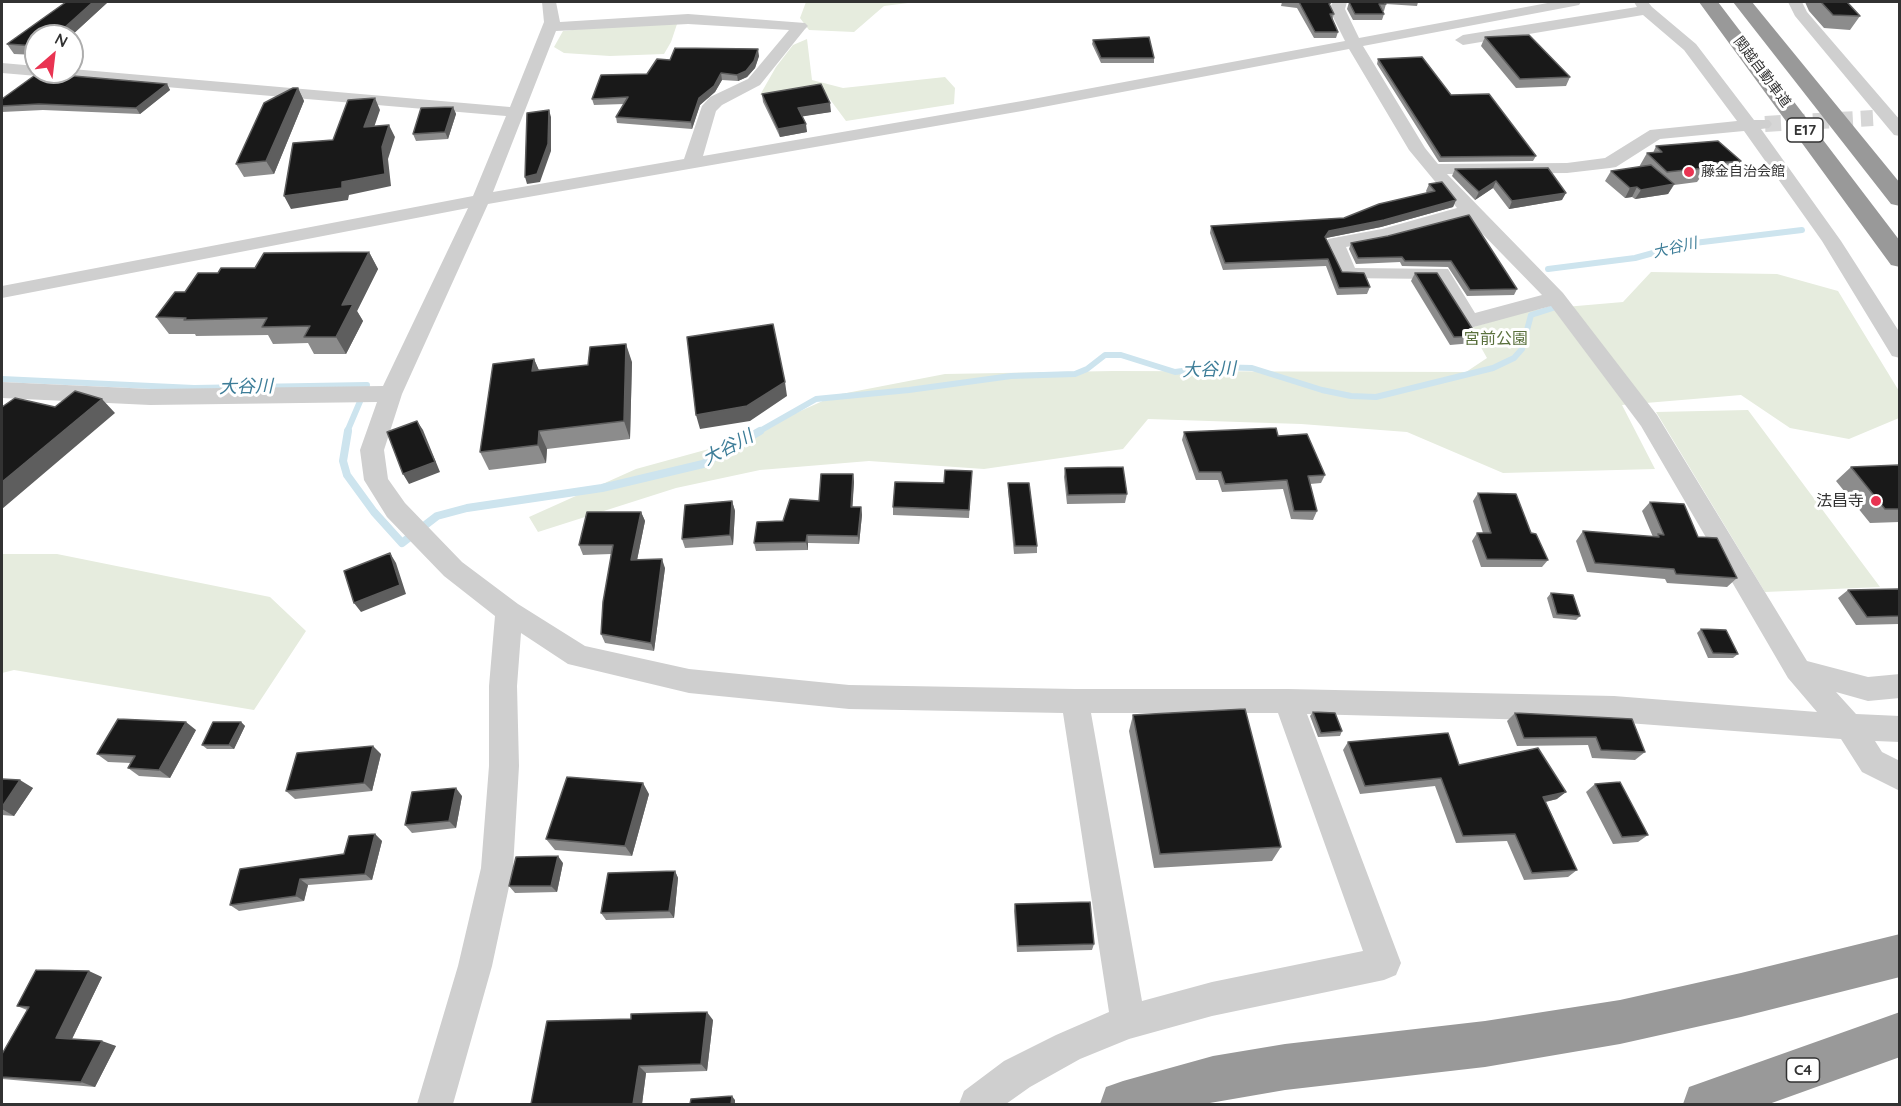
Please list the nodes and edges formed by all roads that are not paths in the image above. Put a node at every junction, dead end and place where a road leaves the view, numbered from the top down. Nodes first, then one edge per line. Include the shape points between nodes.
1 (549, 2) edge
2 (1340, 2) edge
3 (1499, 2) edge
4 (1574, 2) edge
5 (1708, 2) edge
6 (1742, 2) edge
7 (1795, 2) edge
8 (1643, 6) edge
9 (550, 27) junction
10 (1453, 42) dead end
11 (1355, 44) junction
12 (1396, 51) dead end
13 (2, 68) edge
14 (24, 70) edge
15 (84, 75) edge
16 (514, 112) junction
17 (1887, 117) edge
18 (1757, 124) junction
19 (1899, 131) edge
20 (691, 165) junction
21 (1433, 169) junction
22 (1899, 199) edge
23 (481, 200) junction
24 (1472, 211) junction
25 (1875, 225) junction
26 (1899, 260) edge
27 (1899, 264) edge
28 (2, 292) edge
29 (1556, 298) junction
30 (1899, 351) edge
31 (2, 390) edge
32 (391, 394) junction
33 (509, 612) junction
34 (1798, 670) junction
35 (1899, 686) edge
36 (1288, 700) junction
37 (1075, 702) junction
38 (1849, 727) junction
39 (1899, 729) edge
40 (1899, 777) edge
41 (1899, 955) edge
42 (1128, 1022) junction
43 (1899, 1034) edge
44 (435, 1104) edge
45 (977, 1104) edge
46 (1123, 1104) edge
47 (1706, 1104) edge

1 - 9 street
2 - 11 street via 1337,9
3 - 11 street
4 - 11 street
5 - 25 highway, 関越自動車道 / E17
6 - 22 highway, 関越自動車道 / E17
7 - 17 street via 1800,14
8 - 10 street
8 - 18 street via 1690,46
9 - 16 street
9 - 20 street via 688,19 801,26 754,82 716,101 708,110
11 - 12 street
11 - 20 street
11 - 21 street
13 - 14 street
15 - 16 street
16 - 23 street
17 - 19 street
18 - 21 street via 1656,134 1610,163 1567,168
18 - 30 street
20 - 23 street
21 - 24 street
23 - 28 street
23 - 32 street
24 - 29 street
24 - 29 street via 1335,243 1348,274 1441,273 1470,321
25 - 26 highway, 関越自動車道 / E17
25 - 27 highway
29 - 34 street via 1649,421
31 - 32 street via 150,397
32 - 33 street via 372,450 376,480 396,510 453,569
33 - 37 street via 578,656 689,681 849,698
33 - 44 street via 497,868 475,966
34 - 35 street via 1868,688
34 - 38 street
36 - 37 street
36 - 38 street via 1614,709
36 - 42 street via 1384,963 1212,999
37 - 42 street
38 - 39 street
38 - 40 street via 1872,762
41 - 46 highway via 1620,1022 1485,1044 1285,1067 1213,1079
42 - 45 street via 1017,1074
43 - 47 highway, C4

